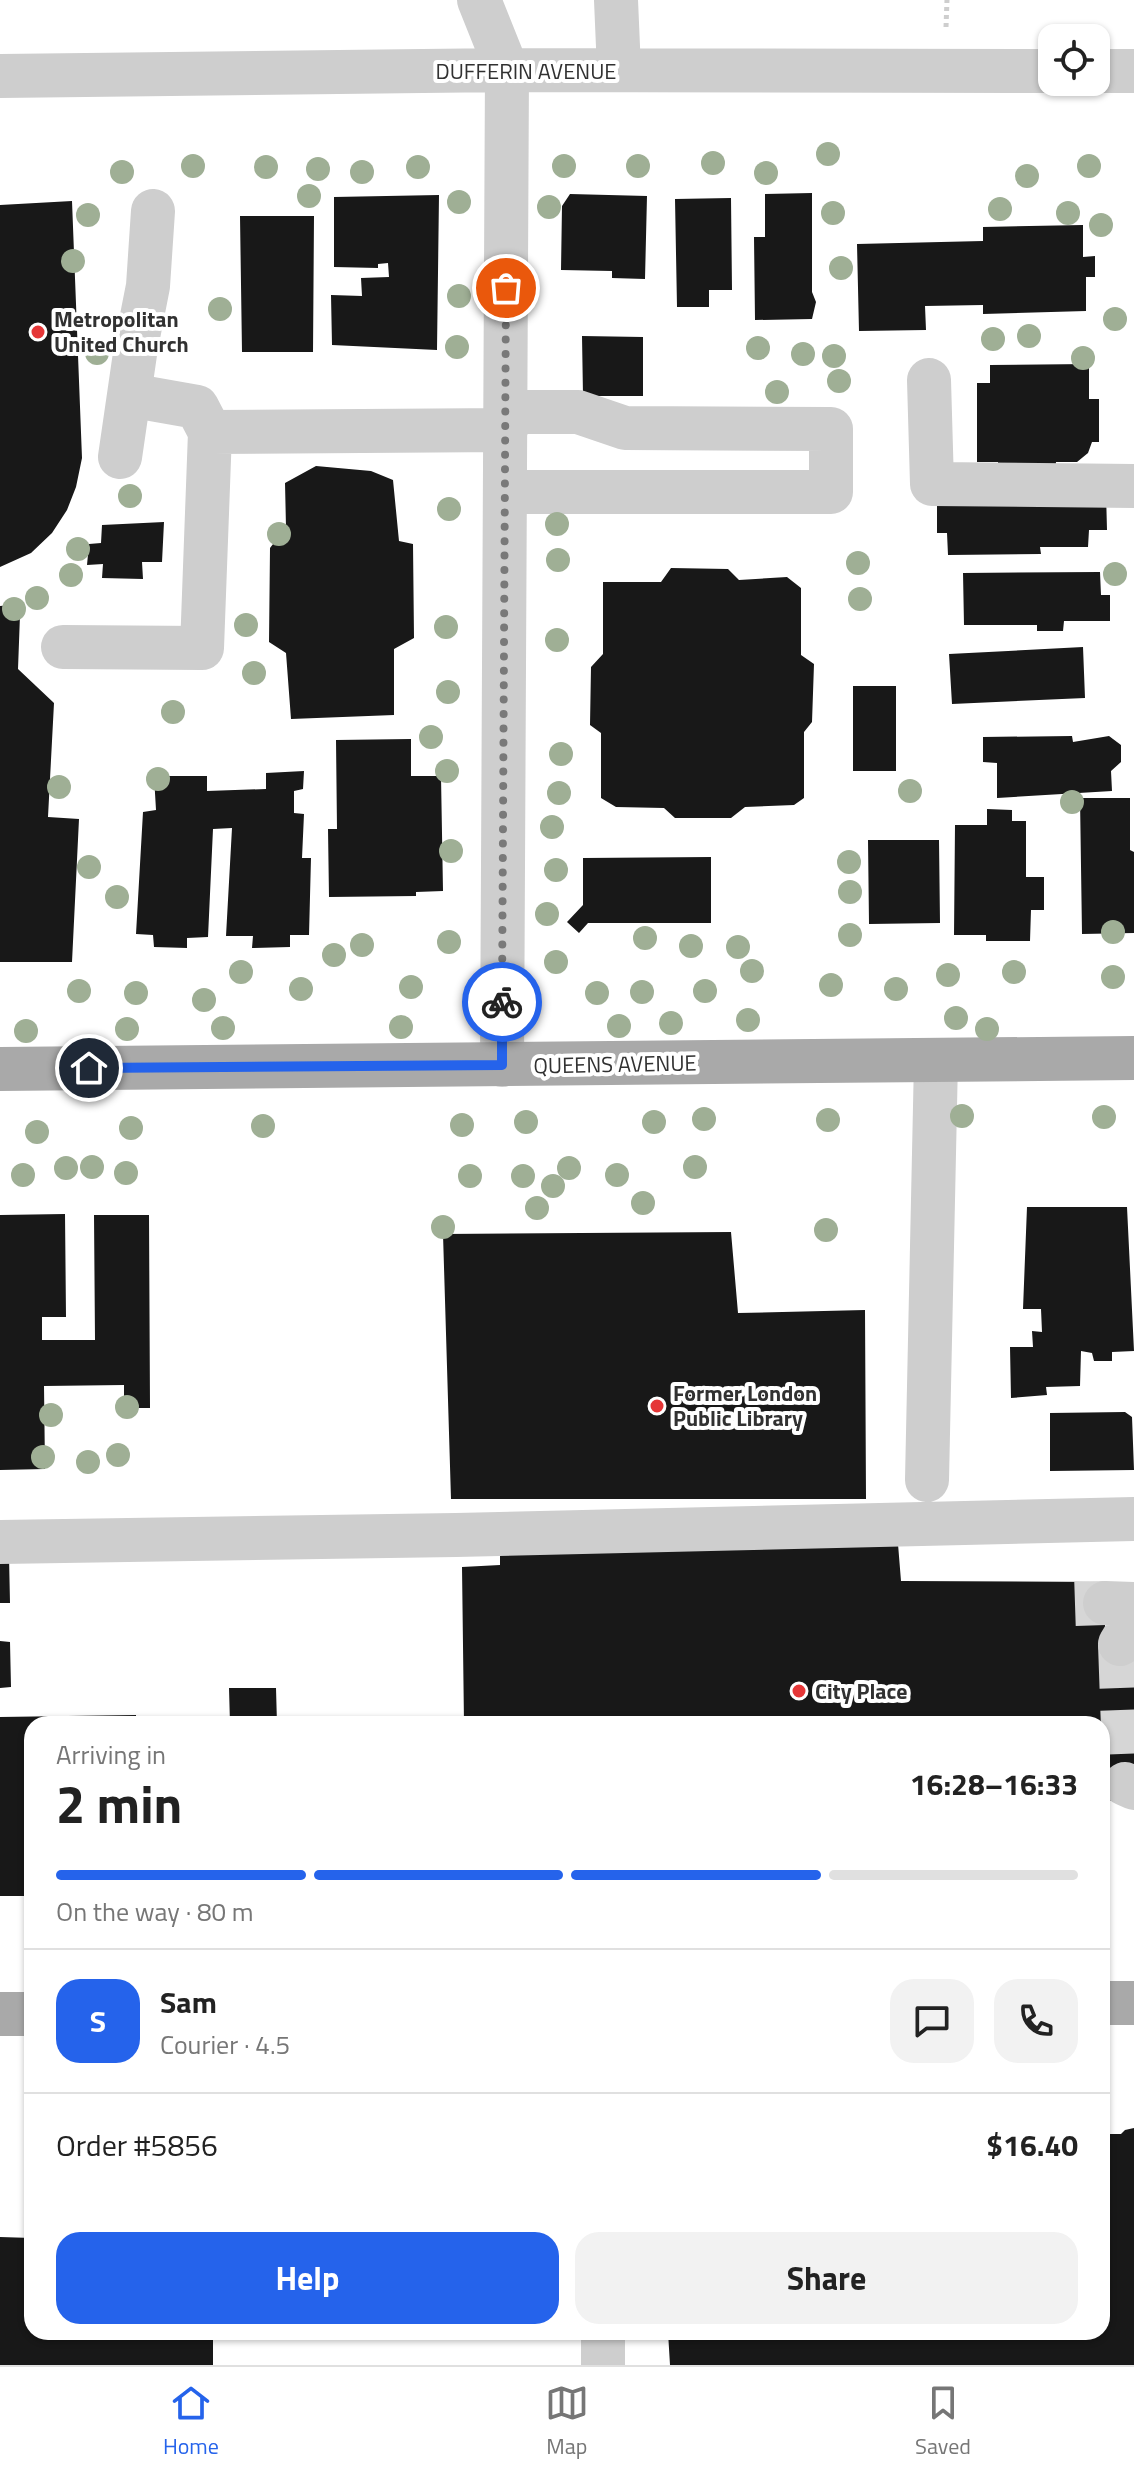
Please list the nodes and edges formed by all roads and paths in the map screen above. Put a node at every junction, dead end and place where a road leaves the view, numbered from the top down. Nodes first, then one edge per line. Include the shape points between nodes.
1 (479, 0) edge
2 (616, 0) edge
3 (507, 70) junction
4 (619, 70) junction
5 (1038, 71) edge
6 (1110, 71) edge
7 (1134, 71) edge
8 (0, 76) edge
9 (153, 211) dead end
10 (929, 380) dead end
11 (129, 395) junction
12 (506, 421) junction
13 (210, 432) junction
14 (120, 457) dead end
15 (1134, 486) edge
16 (505, 492) junction
17 (63, 647) dead end
18 (1134, 1058) edge
19 (936, 1060) junction
20 (502, 1065) junction
21 (0, 1069) edge
22 (927, 1480) dead end
23 (1134, 1519) edge
24 (0, 1542) edge
25 (1110, 2003) edge
26 (1134, 2003) edge
27 (0, 2014) edge
28 (24, 2014) edge
29 (603, 2340) edge
30 (603, 2365) edge

1 - 3 street
2 - 4 street
3 - 4 street, DUFFERIN AVENUE
3 - 8 street, DUFFERIN AVENUE
3 - 12 street
4 - 5 street, DUFFERIN AVENUE
6 - 7 street
9 - 11 street via 148,286
10 - 15 street via 932,484
11 - 13 street via 197,407
11 - 14 street
12 - 13 street
12 - 16 street
12 - 16 street via 578,412 625,428 831,429 831,492
13 - 17 street via 202,648
16 - 20 street
18 - 19 main road, QUEENS AVENUE
19 - 20 main road, QUEENS AVENUE
19 - 22 street
20 - 21 main road, QUEENS AVENUE
23 - 24 street
25 - 26 main road
27 - 28 main road
29 - 30 street

